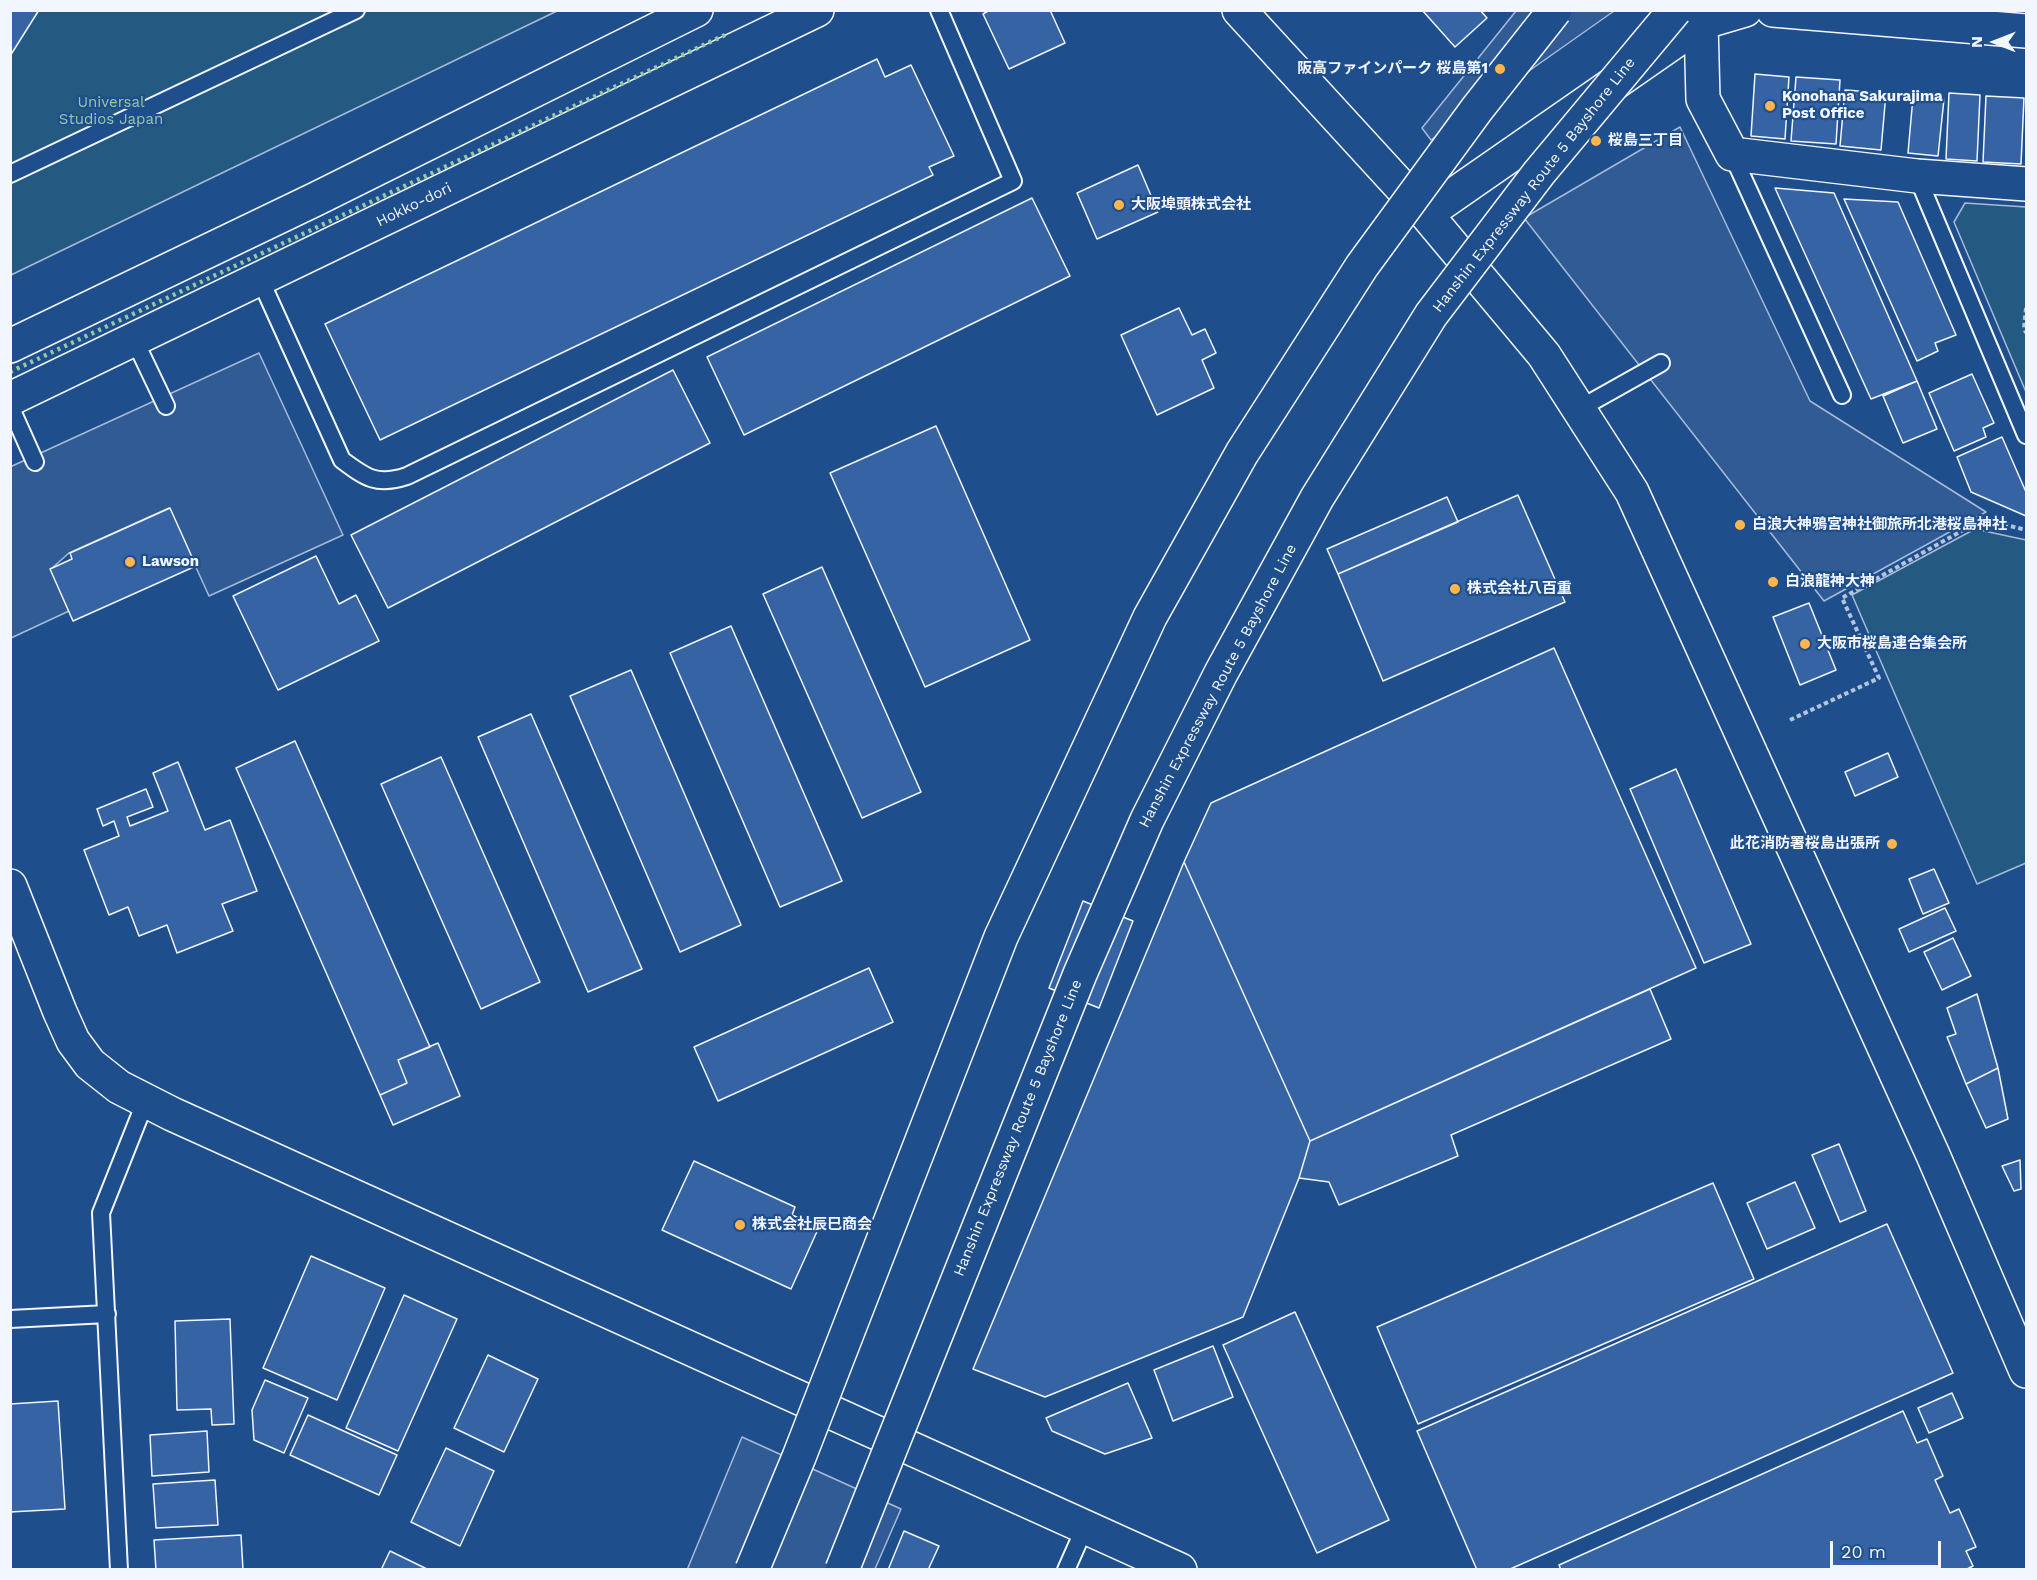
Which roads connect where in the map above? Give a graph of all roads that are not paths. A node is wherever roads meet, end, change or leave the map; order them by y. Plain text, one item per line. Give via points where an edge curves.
1 (356, 10) edge
2 (696, 10) edge
3 (817, 10) edge
4 (939, 10) edge
5 (1239, 10) edge
6 (1555, 10) edge
7 (1744, 10) edge
8 (1773, 10) edge
9 (1691, 15) edge
10 (1963, 19) edge
11 (2026, 31) edge
12 (1732, 154) junction
13 (10, 174) edge
14 (1917, 176) junction
15 (2026, 184) edge
16 (1426, 214) junction
17 (260, 279) junction
18 (134, 339) junction
19 (10, 346) edge
20 (1661, 363) dead end
21 (1842, 395) dead end
22 (10, 399) edge
23 (10, 406) edge
24 (166, 406) dead end
25 (1579, 410) junction
26 (2026, 435) edge
27 (35, 462) dead end
28 (10, 886) edge
29 (146, 1100) junction
30 (107, 1314) junction
31 (10, 1319) edge
32 (2026, 1371) edge
33 (1085, 1527) junction
34 (119, 1569) edge
35 (752, 1569) edge
36 (842, 1569) edge
37 (1066, 1569) edge
38 (1180, 1569) edge

1 - 13 lane
2 - 19 main road
3 - 17 main road, Hokko-dori
4 - 17 lane via 1012,181 407,476 391,481 366,478 342,460
5 - 16 main road
6 - 35 main road, bridge via 1362,266 1242,453 1150,618 1001,937
7 - 9 main road
8 - 10 main road
9 - 12 main road via 1703,99
9 - 16 main road
9 - 36 main road, Hanshin Expressway Route 5 Bayshore Line, bridge via 1539,173 1431,315 1317,498 1147,820 1080,974
10 - 11 main road
12 - 14 main road
12 - 21 lane
14 - 15 main road
14 - 26 lane
16 - 25 main road via 1544,355
17 - 18 main road, Hokko-dori
18 - 22 main road, Hokko-dori
18 - 24 lane
20 - 25 lane
23 - 27 lane
25 - 32 main road via 1632,492 1933,1155
28 - 29 main road via 73,1041 90,1064 119,1087
29 - 30 lane via 101,1213
29 - 33 main road
30 - 31 lane
30 - 34 lane
33 - 37 lane
33 - 38 main road

